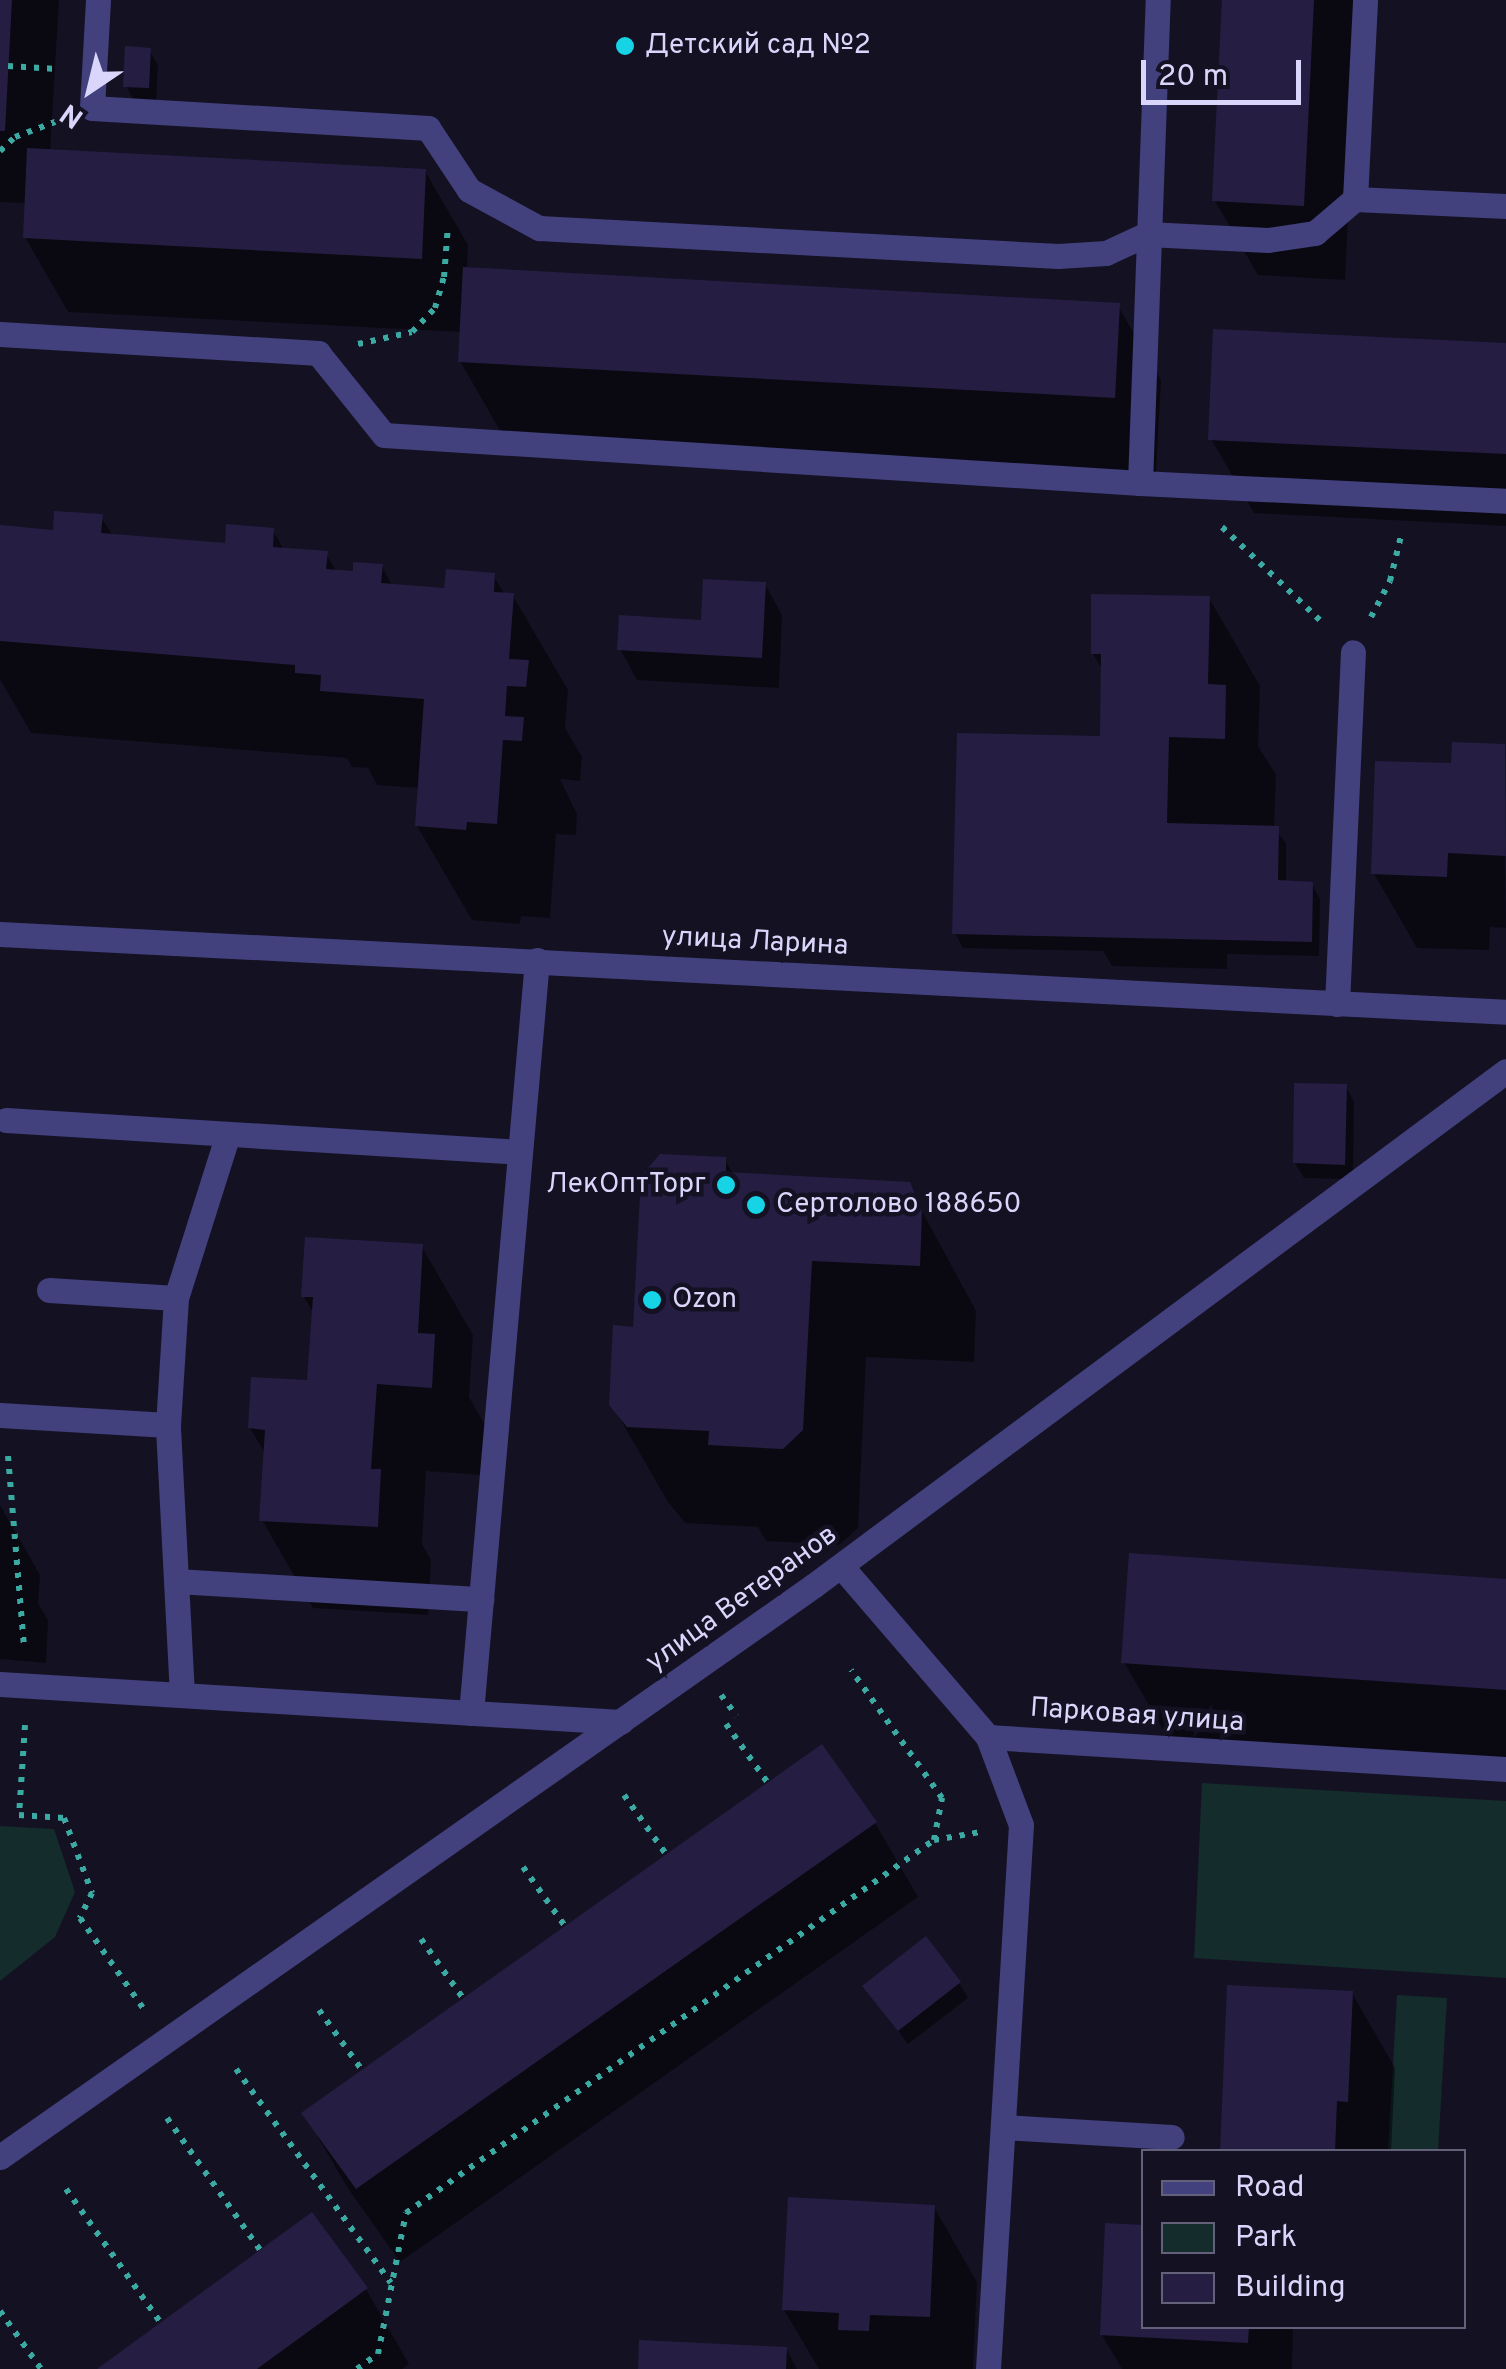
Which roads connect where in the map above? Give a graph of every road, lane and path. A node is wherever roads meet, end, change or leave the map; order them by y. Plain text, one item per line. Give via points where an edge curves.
1 (98, 0) edge
2 (1158, 0) edge
3 (1365, 0) edge
4 (92, 108) junction
5 (0, 151) edge
6 (469, 190) junction
7 (1355, 199) junction
8 (1506, 206) edge
9 (1147, 234) junction
10 (0, 334) edge
11 (318, 353) junction
12 (1140, 483) junction
13 (1177, 485) junction
14 (1411, 496) junction
15 (1506, 501) edge
16 (1353, 652) junction
17 (0, 934) edge
18 (537, 960) junction
19 (1338, 1004) junction
20 (1506, 1012) edge
21 (1506, 1072) edge
22 (6, 1120) dead end
23 (228, 1134) junction
24 (520, 1152) junction
25 (49, 1290) dead end
26 (176, 1298) junction
27 (0, 1415) edge
28 (168, 1425) junction
29 (9, 1471) dead end
30 (841, 1566) junction
31 (176, 1581) junction
32 (481, 1599) junction
33 (23, 1630) dead end
34 (851, 1670) dead end
35 (0, 1684) edge
36 (27, 1686) junction
37 (720, 1694) dead end
38 (182, 1695) junction
39 (471, 1713) junction
40 (736, 1716) dead end
41 (622, 1722) junction
42 (726, 1724) dead end
43 (988, 1736) junction
44 (1506, 1770) edge
45 (768, 1783) dead end
46 (624, 1795) dead end
47 (666, 1854) dead end
48 (523, 1867) dead end
49 (565, 1926) dead end
50 (421, 1939) dead end
51 (463, 1998) dead end
52 (319, 2010) dead end
53 (166, 2041) junction
54 (236, 2069) dead end
55 (362, 2070) dead end
56 (167, 2118) dead end
57 (1003, 2127) junction
58 (1172, 2137) dead end
59 (0, 2158) edge
60 (66, 2189) dead end
61 (260, 2250) dead end
62 (392, 2284) junction
63 (0, 2311) edge
64 (160, 2322) dead end
65 (41, 2369) edge
66 (357, 2369) edge
67 (988, 2369) edge

1 - 4 street
2 - 9 street
3 - 7 street
4 - 5 path via 15,137
4 - 6 street via 428,128
6 - 9 street via 539,228 1058,256 1106,253
6 - 11 path via 448,218 435,308 412,332
7 - 8 street
7 - 9 street via 1315,232 1268,240
9 - 12 street
10 - 11 street
11 - 12 street via 384,435
12 - 13 street
13 - 14 street
13 - 16 path
14 - 15 street
14 - 16 path via 1390,581
16 - 19 street
17 - 18 street, улица Ларина
18 - 19 street, улица Ларина
18 - 24 street
19 - 20 street, улица Ларина
21 - 30 street, улица Ветеранов
22 - 23 street
23 - 24 street
23 - 26 street
24 - 32 street
25 - 26 street
26 - 28 street
27 - 28 street
28 - 31 street
29 - 33 path
30 - 41 street, улица Ветеранов
30 - 43 street
31 - 32 street
31 - 38 street
32 - 39 street
34 - 62 path via 942,1798 934,1840 406,2213
35 - 36 street
36 - 38 street
36 - 53 path via 20,1815 64,1818 92,1893 80,1918
37 - 40 path
38 - 39 street
39 - 41 street
41 - 53 street, улица Ветеранов
42 - 45 path
43 - 44 street, Парковая улица
43 - 57 street via 1021,1826
46 - 47 path
48 - 49 path
50 - 51 path
52 - 55 path
53 - 59 street, улица Ветеранов
54 - 62 path
56 - 61 path
57 - 58 street
57 - 67 street
60 - 64 path
62 - 66 path via 378,2354
63 - 65 path

